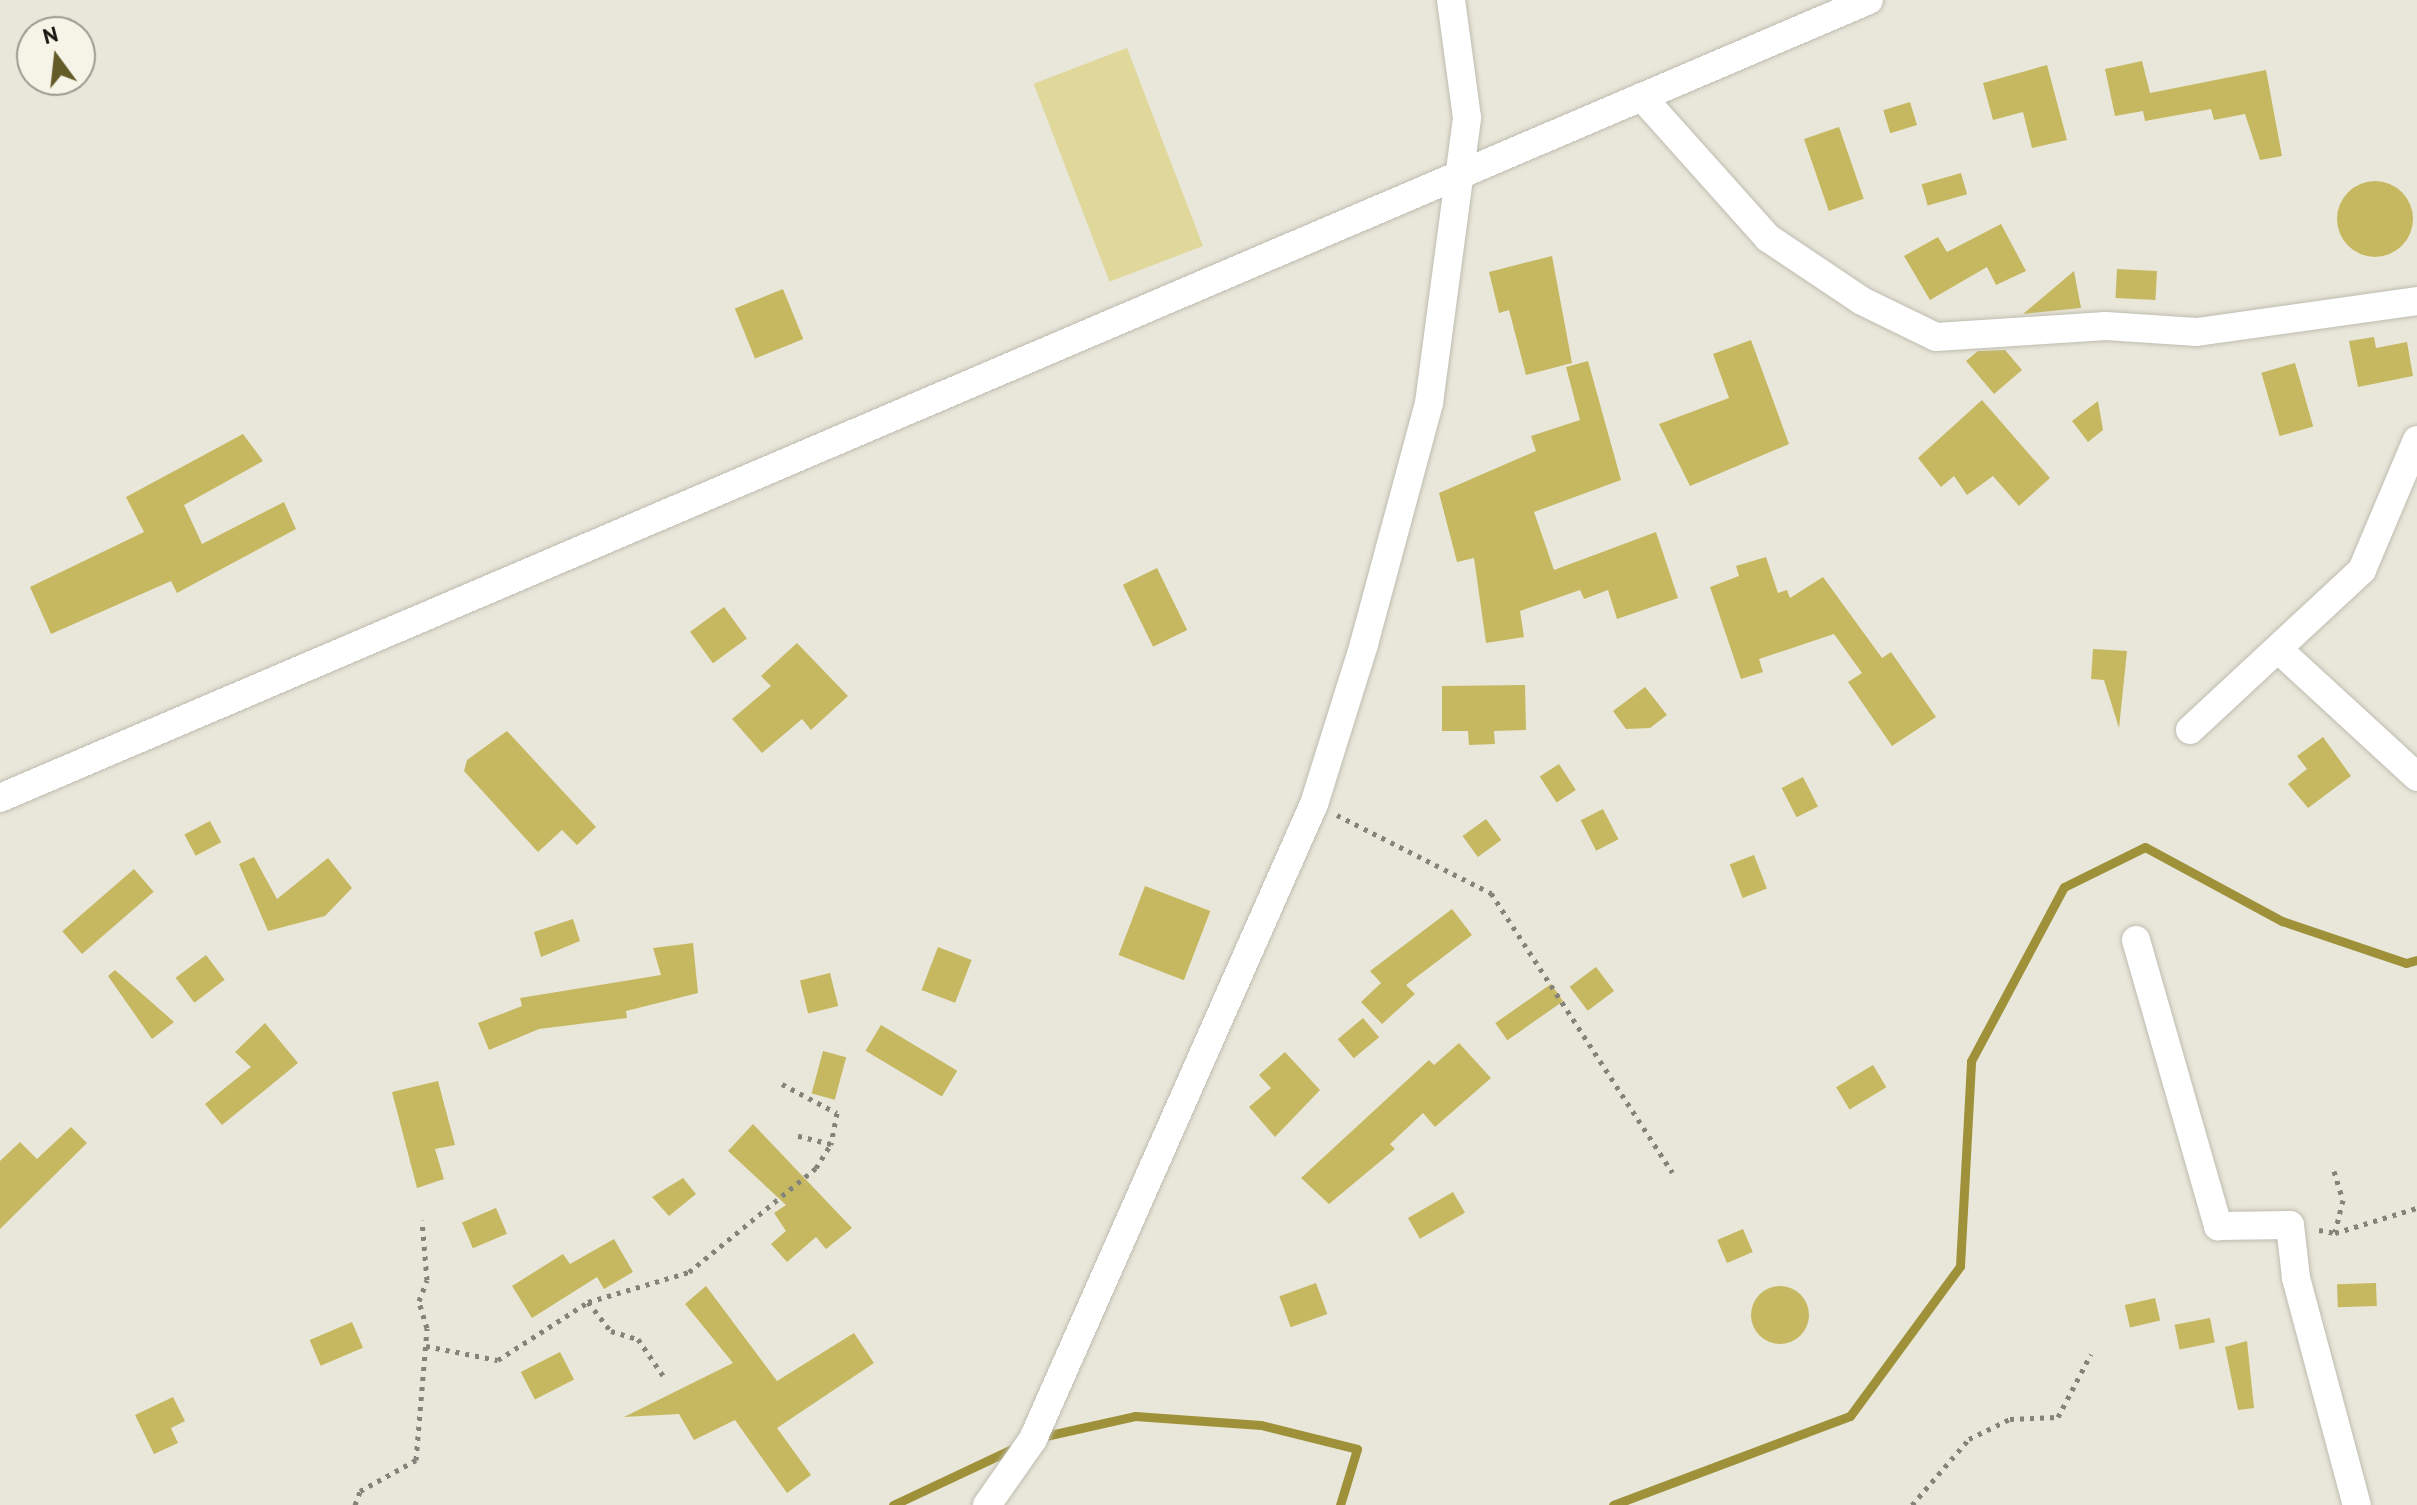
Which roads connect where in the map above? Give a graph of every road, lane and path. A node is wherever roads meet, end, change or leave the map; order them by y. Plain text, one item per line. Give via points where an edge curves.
1 (1451, 0) edge
2 (1869, 0) edge
3 (1642, 97) junction
4 (1457, 170) junction
5 (2417, 301) edge
6 (2417, 440) edge
7 (2278, 649) junction
8 (2190, 730) dead end
9 (2417, 777) edge
10 (0, 798) edge
11 (1314, 804) junction
12 (2136, 940) dead end
13 (782, 1084) dead end
14 (798, 1136) dead end
15 (831, 1144) junction
16 (2334, 1171) dead end
17 (1672, 1172) dead end
18 (2417, 1208) edge
19 (422, 1220) dead end
20 (2290, 1225) junction
21 (2335, 1233) junction
22 (588, 1302) junction
23 (426, 1346) junction
24 (2091, 1354) dead end
25 (664, 1377) dead end
26 (355, 1505) edge
27 (987, 1505) edge
28 (1912, 1505) edge
29 (2357, 1505) edge

1 - 4 street via 1467,118
2 - 3 street
3 - 4 street
3 - 5 street via 1768,238 1862,301 1936,337 2106,326 2197,332
4 - 10 street
4 - 11 street via 1429,403
6 - 7 street via 2362,570
7 - 8 street
7 - 9 street
11 - 17 path via 1491,893
11 - 27 street via 1033,1439
12 - 20 street via 2218,1226
13 - 15 path via 837,1113
14 - 15 path
15 - 22 path via 816,1168 689,1272
16 - 21 path via 2343,1200
18 - 21 path
19 - 23 path via 427,1280 419,1301
20 - 21 path
20 - 29 street via 2296,1278
22 - 23 path via 498,1360
22 - 25 path via 611,1331 638,1339
23 - 26 path via 416,1460 360,1491
24 - 28 path via 2058,1417 2010,1419 1969,1439

